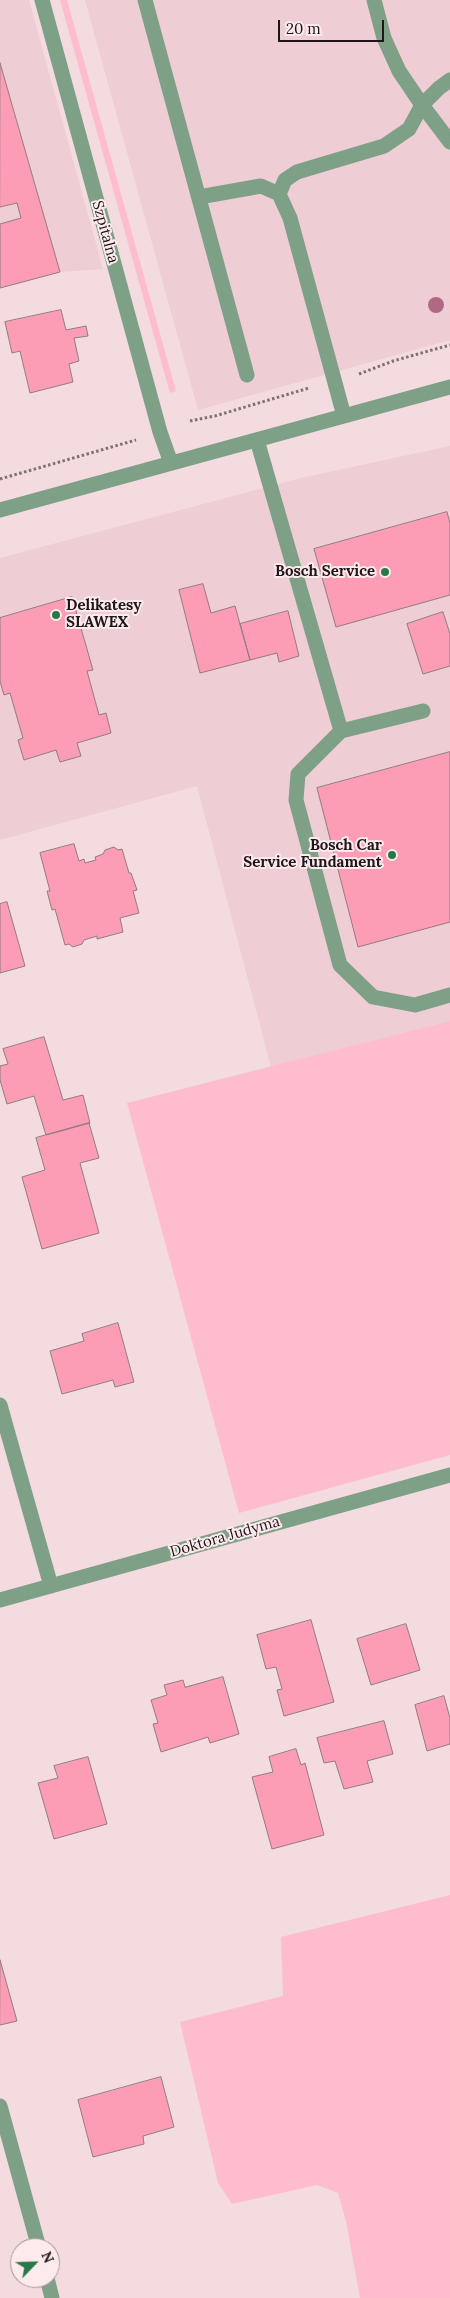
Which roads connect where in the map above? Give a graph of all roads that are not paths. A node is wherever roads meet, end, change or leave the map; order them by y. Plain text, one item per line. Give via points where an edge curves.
1 (42, 0) edge
2 (145, 0) edge
3 (374, 0) edge
4 (450, 80) edge
5 (422, 105) junction
6 (450, 142) edge
7 (279, 194) junction
8 (199, 197) junction
9 (247, 375) dead end
10 (450, 388) edge
11 (344, 416) junction
12 (257, 440) junction
13 (171, 463) junction
14 (0, 510) edge
15 (423, 711) dead end
16 (341, 731) junction
17 (450, 995) edge
18 (0, 1405) edge
19 (450, 1475) edge
20 (51, 1586) junction
21 (0, 1600) edge
22 (0, 2106) edge
23 (36, 2238) edge

1 - 13 street, Szpitalna
2 - 8 street
3 - 5 street via 384,38 399,72
4 - 5 street
5 - 6 street
5 - 7 street via 409,129 384,146 296,172 285,180
7 - 8 street via 261,186
7 - 11 street via 290,218
8 - 9 street
10 - 11 street
11 - 12 street
12 - 13 street
12 - 16 street
13 - 14 street
15 - 16 street
16 - 17 street via 298,774 296,800 340,965 373,997 415,1004
18 - 20 street
19 - 20 street, Doktora Judyma
20 - 21 street, Doktora Judyma
22 - 23 street

